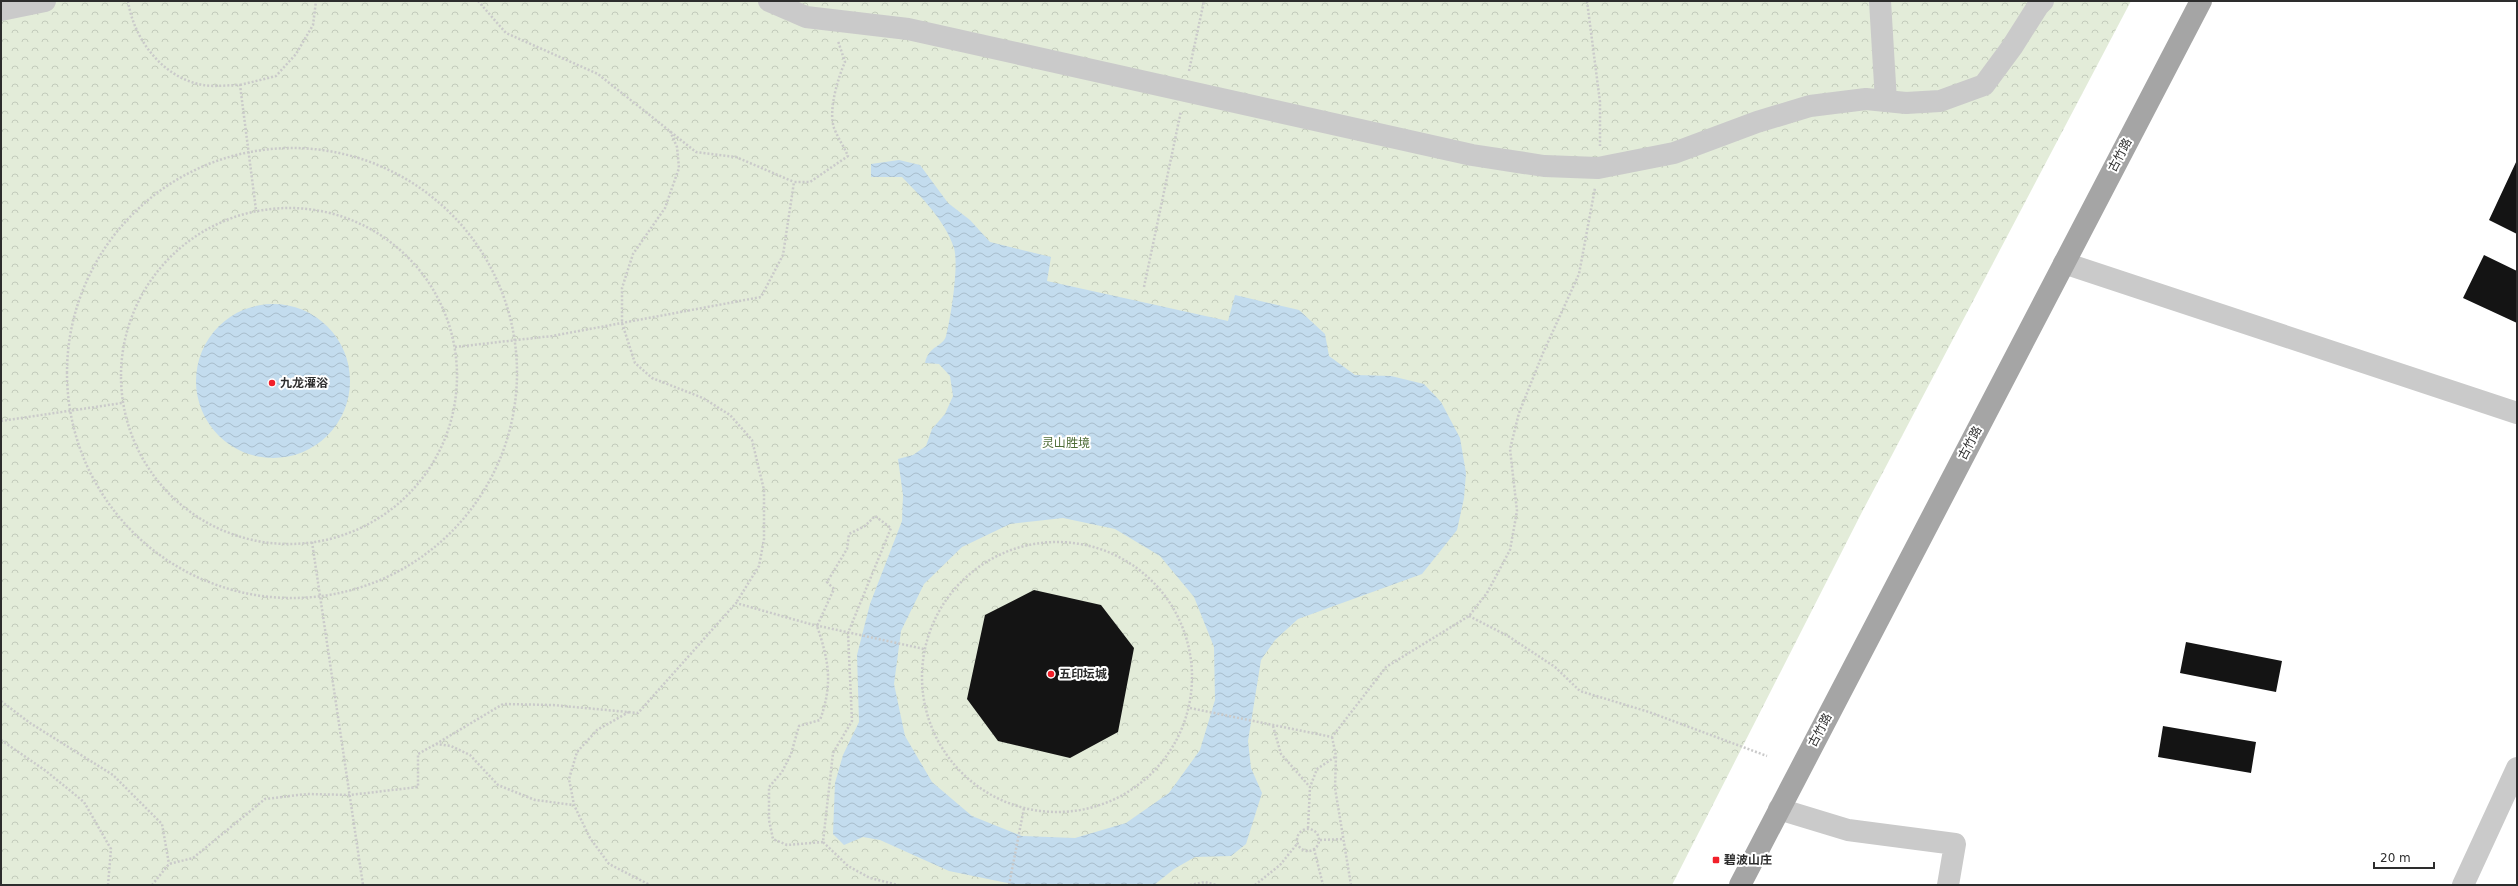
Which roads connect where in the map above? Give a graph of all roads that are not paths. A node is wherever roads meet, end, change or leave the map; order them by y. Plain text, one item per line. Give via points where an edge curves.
1 (45, 1) edge
2 (769, 1) edge
3 (1880, 1) edge
4 (2044, 1) edge
5 (2201, 1) edge
6 (1, 10) edge
7 (1886, 101) junction
8 (2064, 263) junction
9 (2517, 413) edge
10 (2517, 768) edge
11 (1779, 809) junction
12 (1740, 885) edge
13 (1948, 885) edge
14 (2463, 885) edge

1 - 6 street
2 - 7 street via 806,17 908,29 1472,155 1544,166 1598,168 1674,153 1757,122 1810,106 1866,99
3 - 7 street
4 - 7 street via 1984,85 1940,101
5 - 8 main road, 古竹路
8 - 9 street
8 - 11 main road, 古竹路
10 - 14 street
11 - 12 main road, 古竹路
11 - 13 street via 1848,830 1955,844

